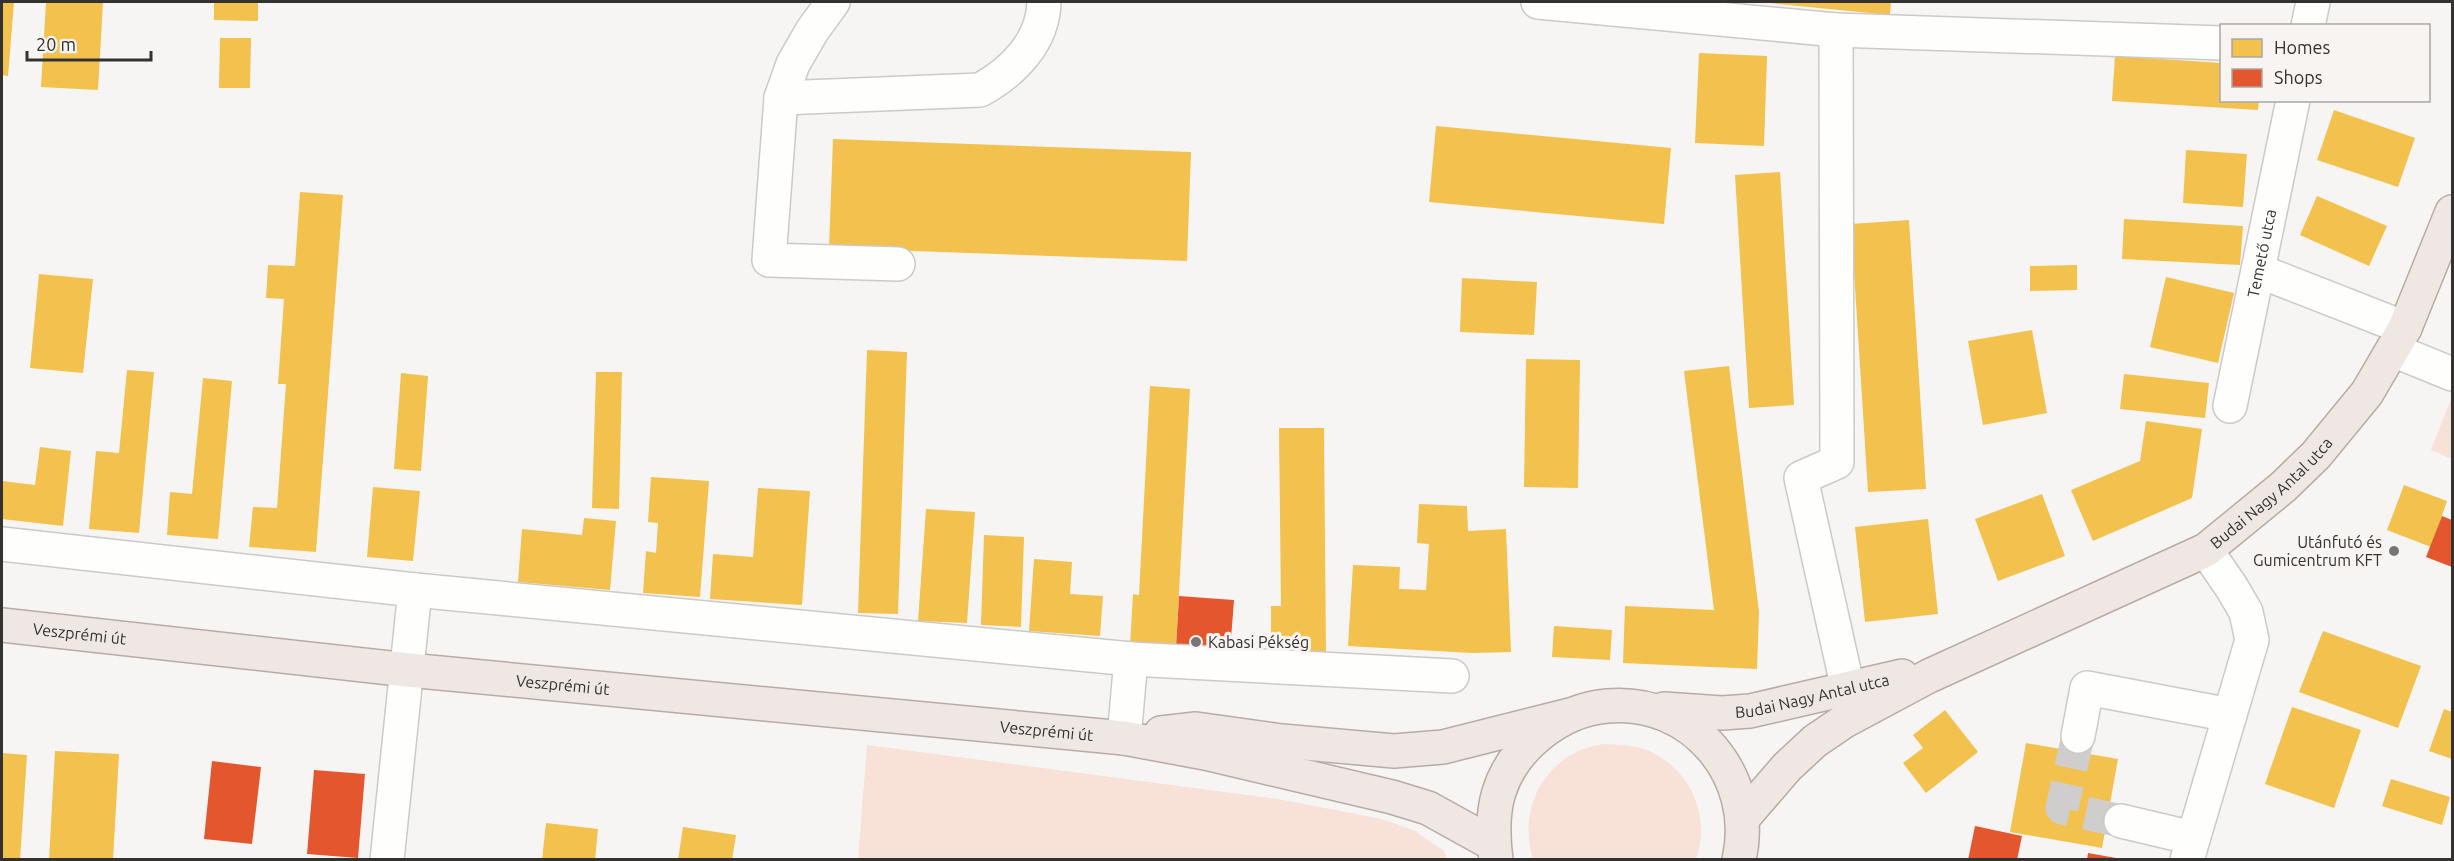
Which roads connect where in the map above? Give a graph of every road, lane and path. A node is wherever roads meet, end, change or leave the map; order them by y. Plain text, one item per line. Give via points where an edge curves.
1 (833, 2) edge
2 (1044, 2) edge
3 (1538, 2) edge
4 (2313, 2) edge
5 (2308, 24) edge
6 (1836, 30) junction
7 (2220, 43) edge
8 (781, 98) junction
9 (2293, 102) edge
10 (2452, 212) edge
11 (898, 264) dead end
12 (2259, 271) junction
13 (2399, 339) junction
14 (2452, 374) edge
15 (2230, 406) dead end
16 (2, 544) edge
17 (2205, 550) junction
18 (416, 590) junction
19 (2, 625) edge
20 (1976, 657) junction
21 (1131, 659) junction
22 (408, 670) junction
23 (1452, 676) dead end
24 (1848, 690) junction
25 (1644, 708) junction
26 (1570, 715) junction
27 (2230, 715) junction
28 (2078, 736) tunnel mouth
29 (1124, 738) junction
30 (2121, 821) tunnel mouth
31 (1744, 845) edge
32 (2190, 849) edge
33 (1495, 852) edge
34 (387, 860) edge

1 - 8 street via 793,64
2 - 8 street via 1031,46 1017,64 980,90
3 - 6 street
4 - 5 street
6 - 7 street
6 - 24 street via 1838,462 1801,478
8 - 11 street via 769,260
9 - 12 street, Temető utca
10 - 13 main road, Budai Nagy Antal utca
12 - 13 street
12 - 15 street, Temető utca
13 - 14 street
13 - 17 main road, Budai Nagy Antal utca via 2367,393 2316,455 2283,488
16 - 18 street
17 - 20 main road, Budai Nagy Antal utca
17 - 27 street via 2246,612 2252,640
18 - 21 street
18 - 22 street
19 - 22 main road, Veszprémi út
20 - 24 main road, Budai Nagy Antal utca
20 - 31 main road, Budai Nagy Antal utca via 1929,676 1815,741 1787,767
21 - 23 street
21 - 29 street
22 - 29 main road, Veszprémi út
22 - 34 street
24 - 25 main road, Budai Nagy Antal utca via 1750,711
25 - 26 main road, Veszprémi út via 1607,706
25 - 31 main road via 1674,718 1701,736 1721,759 1736,787
26 - 29 main road, Veszprémi út via 1443,747 1394,751 1196,729
26 - 33 main road via 1539,733 1515,759 1499,792 1492,826
27 - 28 street via 2087,688
27 - 32 street
29 - 33 main road, Veszprémi út via 1205,753 1428,807
30 - 32 street

